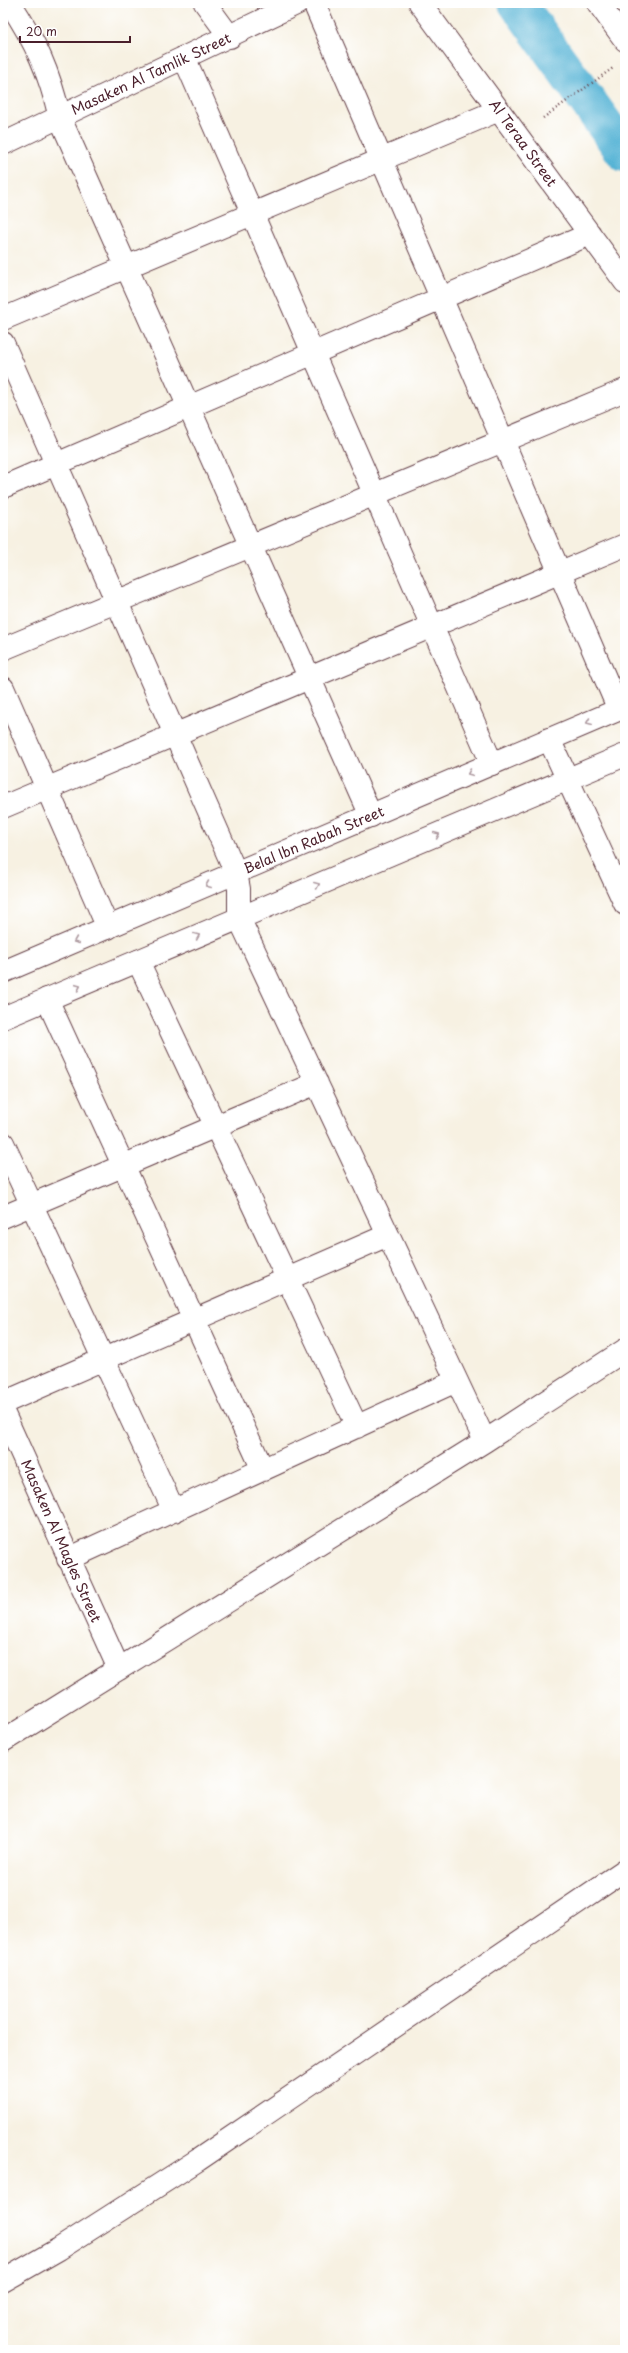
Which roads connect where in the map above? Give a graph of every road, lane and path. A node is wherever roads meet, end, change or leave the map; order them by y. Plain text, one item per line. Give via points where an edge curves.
1 (7, 3) edge
2 (10, 3) edge
3 (205, 3) edge
4 (298, 3) edge
5 (314, 3) edge
6 (420, 3) edge
7 (598, 3) edge
8 (3, 6) edge
9 (230, 37) junction
10 (625, 40) edge
11 (184, 57) junction
12 (619, 64) dead end
13 (499, 110) junction
14 (60, 118) junction
15 (518, 136) junction
16 (3, 144) edge
17 (381, 158) junction
18 (251, 213) junction
19 (590, 234) junction
20 (126, 267) junction
21 (625, 282) edge
22 (441, 298) junction
23 (3, 319) edge
24 (3, 343) edge
25 (312, 354) junction
26 (625, 390) edge
27 (188, 407) junction
28 (503, 441) junction
29 (56, 464) junction
30 (3, 487) edge
31 (374, 495) junction
32 (625, 545) edge
33 (251, 546) junction
34 (560, 573) junction
35 (117, 602) junction
36 (431, 627) junction
37 (3, 650) edge
38 (310, 678) junction
39 (3, 688) edge
40 (622, 708) edge
41 (175, 735) junction
42 (549, 740) junction
43 (625, 755) edge
44 (492, 764) junction
45 (567, 780) junction
46 (47, 789) junction
47 (3, 808) edge
48 (371, 816) junction
49 (236, 873) junction
50 (625, 904) edge
51 (239, 918) junction
52 (108, 928) junction
53 (138, 961) junction
54 (3, 972) edge
55 (47, 999) junction
56 (3, 1018) edge
57 (317, 1083) junction
58 (216, 1126) junction
59 (3, 1143) edge
60 (124, 1166) junction
61 (32, 1205) junction
62 (3, 1217) edge
63 (388, 1236) junction
64 (287, 1279) junction
65 (194, 1320) junction
66 (625, 1350) edge
67 (104, 1359) junction
68 (456, 1381) junction
69 (3, 1402) edge
70 (3, 1412) edge
71 (356, 1427) junction
72 (485, 1441) junction
73 (263, 1470) junction
74 (174, 1510) junction
75 (68, 1559) junction
76 (119, 1669) junction
77 (3, 1742) edge
78 (625, 1870) edge
79 (3, 2281) edge

1 - 8 street
2 - 14 street via 32,36 45,63
3 - 9 street
4 - 9 street, Masaken Al Tamlik Street
5 - 17 street
6 - 13 street, Al Teraa Street
7 - 10 street
9 - 11 street, Masaken Al Tamlik Street
11 - 14 street, Masaken Al Tamlik Street
11 - 18 street
12 - 15 path
13 - 15 street, Al Teraa Street
13 - 17 street
14 - 16 street, Masaken Al Tamlik Street
14 - 20 street
15 - 19 street, Al Teraa Street
17 - 18 street
17 - 22 street
18 - 20 street
18 - 25 street
19 - 21 street, Al Teraa Street
19 - 22 street
20 - 23 street
20 - 27 street
22 - 25 street
22 - 28 street
24 - 29 street
25 - 27 street
25 - 31 street
26 - 28 street
27 - 29 street
27 - 33 street
28 - 31 street
28 - 34 street
29 - 30 street
29 - 35 street
31 - 33 street
31 - 36 street
32 - 34 street
33 - 35 street
33 - 38 street
34 - 36 street
34 - 40 street
35 - 37 street
35 - 41 street
36 - 38 street
36 - 44 street
38 - 41 street
38 - 48 street
39 - 46 street
40 -> 42 street, Belal Ibn Rabah Street
41 - 46 street
41 - 49 street
42 - 44 street, Belal Ibn Rabah Street
42 - 45 street
43 - 45 street
44 -> 48 street, Belal Ibn Rabah Street
45 - 50 street
51 -> 45 street
46 - 47 street
46 - 52 street
48 - 49 street, Belal Ibn Rabah Street
49 - 51 street
49 -> 52 street, Belal Ibn Rabah Street
53 -> 51 street
51 - 57 street
52 -> 54 street, Belal Ibn Rabah Street
55 -> 53 street
53 - 58 street
55 - 56 street
55 - 60 street
57 - 58 street
57 - 63 street
58 - 60 street
58 - 64 street
59 - 61 street
60 - 61 street
60 - 65 street
61 - 62 street
61 - 67 street
63 - 64 street
63 - 68 street
64 - 65 street
64 - 71 street
65 - 67 street
65 - 73 street
66 - 72 street
67 - 69 street
67 - 74 street
68 - 71 street
68 - 72 street
70 - 75 street, Masaken Al Magles Street
71 - 73 street
72 - 76 street
73 - 74 street
74 - 75 street
75 - 76 street, Masaken Al Magles Street
76 - 77 street
78 - 79 street via 198,2160 59,2249

